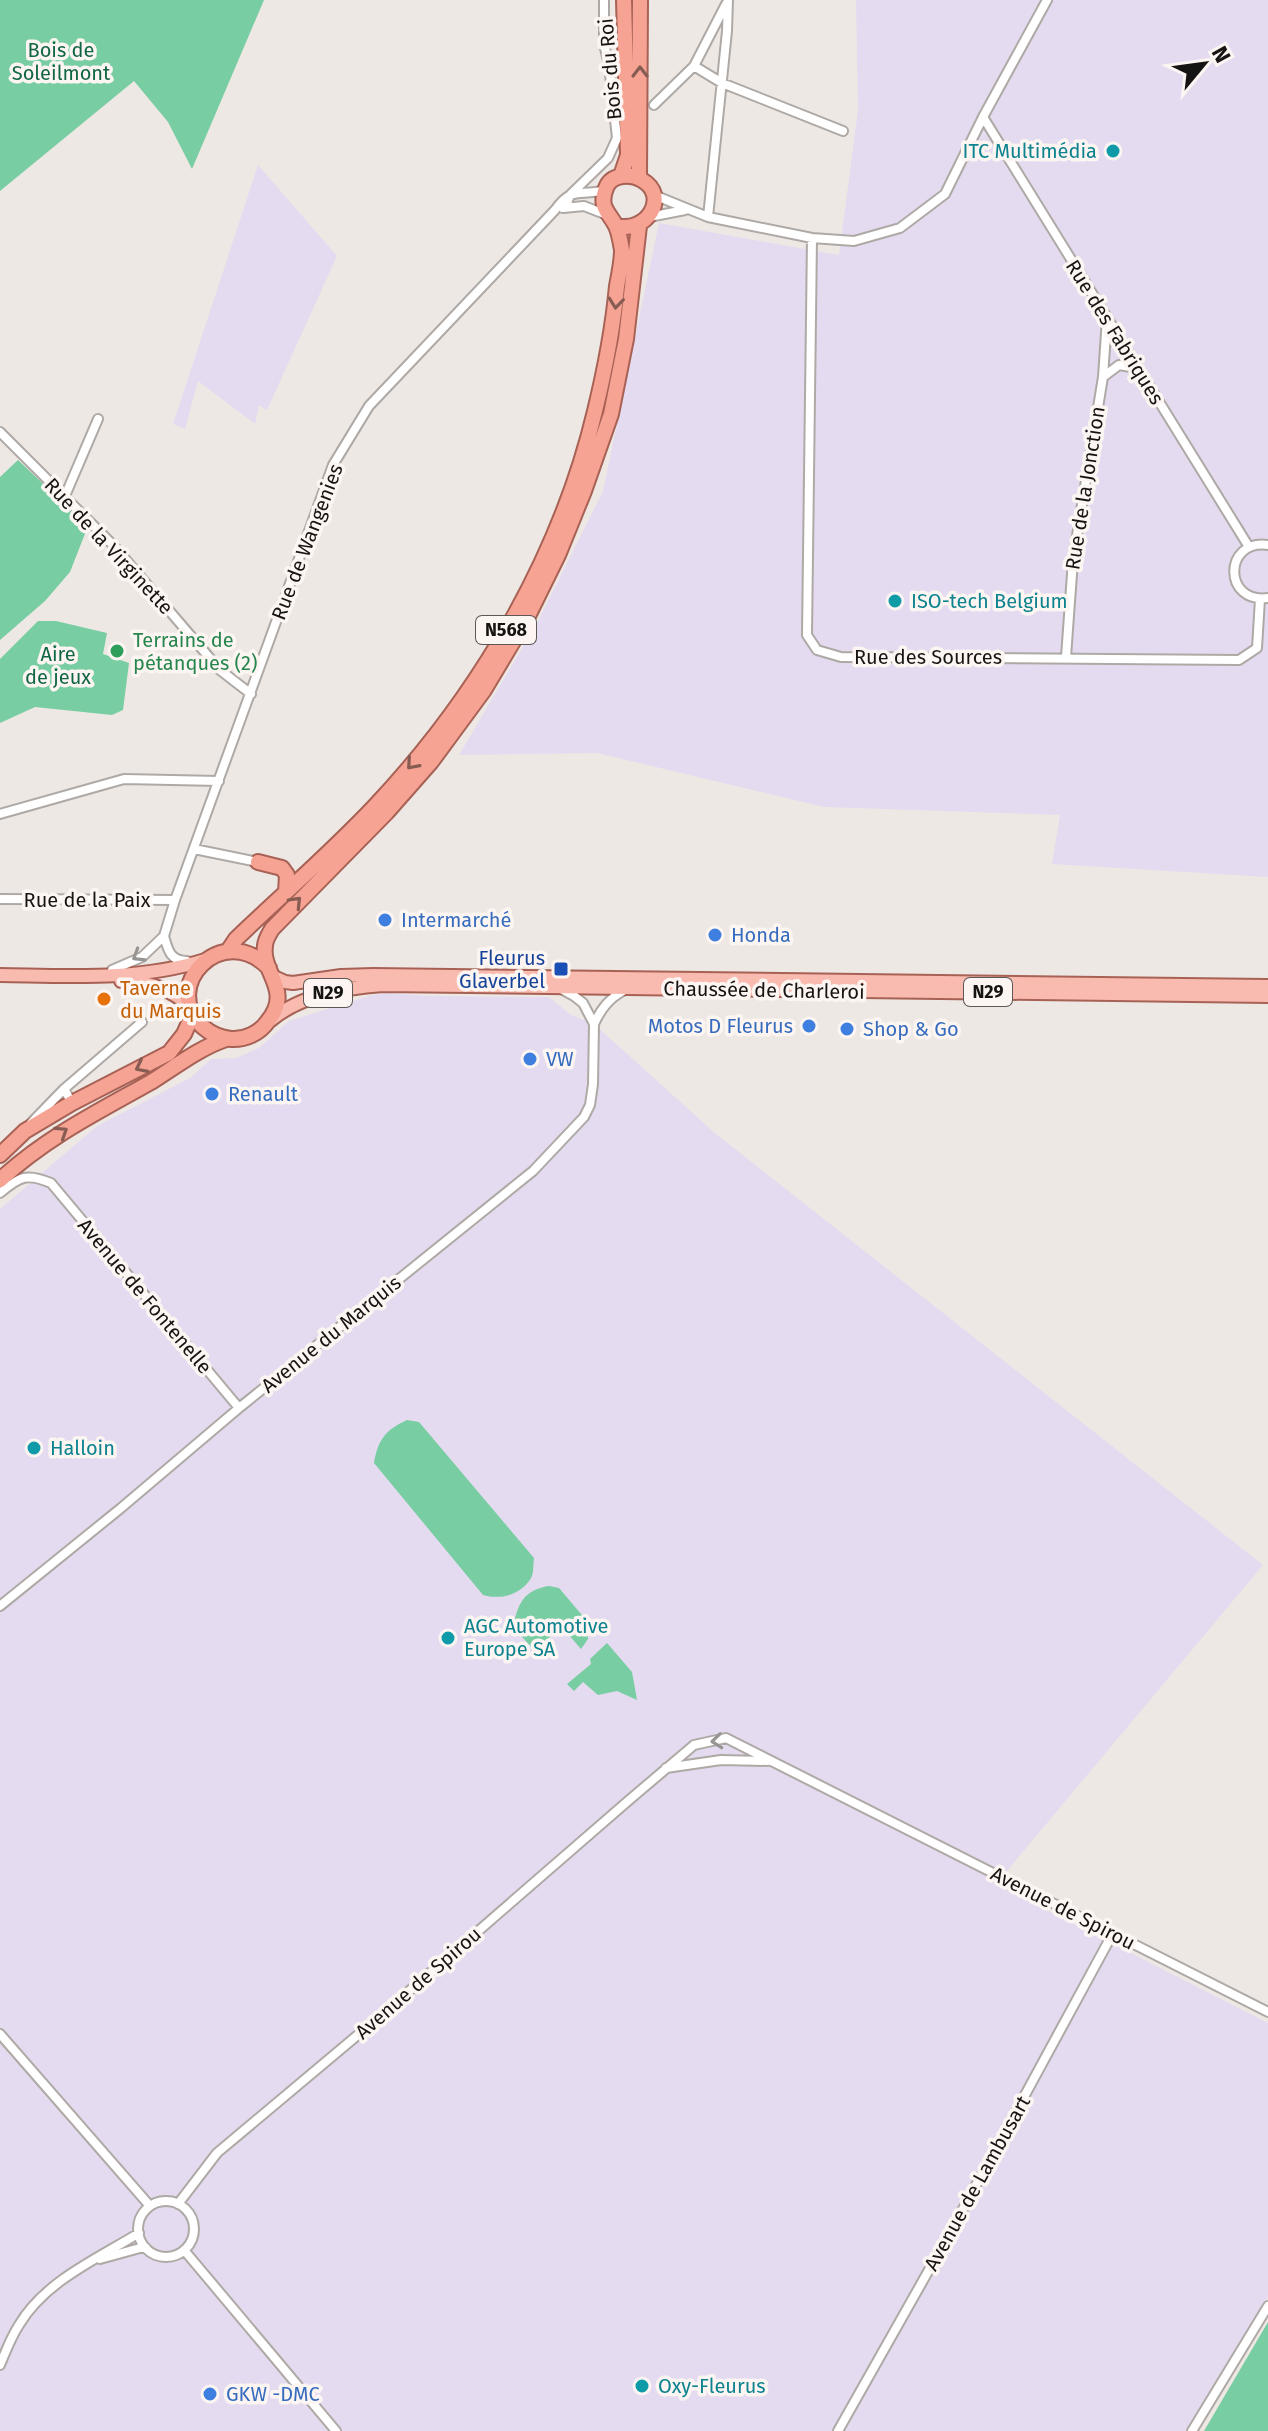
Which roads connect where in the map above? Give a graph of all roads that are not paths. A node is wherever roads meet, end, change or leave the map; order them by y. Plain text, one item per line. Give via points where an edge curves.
1 (604, 0) edge
2 (624, 0) edge
3 (640, 0) edge
4 (728, 0) edge
5 (1047, 0) edge
6 (694, 66) junction
7 (722, 83) junction
8 (654, 105) dead end
9 (983, 117) junction
10 (843, 131) dead end
11 (617, 138) joint
12 (621, 176) junction
13 (639, 178) junction
14 (605, 190) junction
15 (571, 194) junction
16 (653, 195) junction
17 (567, 207) junction
18 (555, 210) junction
19 (686, 210) junction
20 (708, 217) junction
21 (612, 220) junction
22 (644, 221) junction
23 (812, 238) junction
24 (1107, 318) junction
25 (1137, 368) junction
26 (1103, 377) junction
27 (98, 419) dead end
28 (0, 432) edge
29 (65, 496) junction
30 (1268, 545) edge
31 (1249, 547) junction
32 (1264, 598) edge
33 (1066, 657) junction
34 (251, 694) junction
35 (219, 781) junction
36 (0, 814) edge
37 (194, 849) junction
38 (258, 862) joint
39 (286, 892) junction
40 (0, 899) edge
41 (175, 900) junction
42 (164, 936) junction
43 (228, 951) junction
44 (205, 960) junction
45 (271, 972) junction
46 (111, 974) junction
47 (0, 975) edge
48 (94, 977) junction
49 (709, 984) junction
50 (800, 985) junction
51 (1268, 986) edge
52 (554, 988) junction
53 (630, 988) junction
54 (1268, 996) edge
55 (192, 1010) junction
56 (142, 1022) dead end
57 (268, 1022) junction
58 (594, 1024) junction
59 (228, 1039) junction
60 (64, 1089) junction
61 (72, 1103) junction
62 (25, 1131) junction
63 (0, 1155) edge
64 (0, 1180) edge
65 (0, 1193) edge
66 (239, 1408) junction
67 (0, 1606) edge
68 (772, 1761) junction
69 (666, 1768) junction
70 (1113, 1933) junction
71 (1268, 2012) edge
72 (0, 2034) edge
73 (178, 2204) junction
74 (150, 2206) junction
75 (139, 2233) junction
76 (146, 2248) junction
77 (184, 2250) junction
78 (94, 2260) junction
79 (1268, 2306) edge
80 (0, 2365) edge
81 (336, 2431) edge
82 (838, 2431) edge
83 (1192, 2431) edge

1 - 11 street, Bois du Roi via 604,44
2 - 12 highway via 628,155
13 -> 3 highway
4 - 6 street
4 - 7 street
5 - 9 street
6 - 7 street
6 - 8 street
7 - 10 street
7 - 20 street
9 - 23 street via 945,194 900,228 854,241
9 - 24 street, Rue des Fabriques
11 - 15 street, Rue de Wangenies via 608,158
12 - 13 highway
12 - 14 highway
13 - 16 highway
14 - 15 street
14 - 21 highway, N568
15 - 17 street, Rue de Wangenies
15 - 18 street, Rue de Wangenies
16 - 19 street
16 - 22 highway, N568 via 654,205
17 - 18 street
17 - 21 street via 584,206
18 - 34 street, Rue de Wangenies via 369,406 333,465
19 - 20 street
19 - 22 street
20 - 23 street
21 - 22 highway via 625,228
21 -> 39 highway, N568 via 622,249 611,344 594,416 572,487 516,613 421,753
45 -> 22 highway, N568 via 264,944 272,929 431,762 484,690 527,618 558,555 611,414
23 - 33 street, Rue des Sources via 807,635 817,650 841,657
24 - 25 street, Rue des Fabriques
24 - 26 street, Rue de la Jonction
25 - 26 street via 1119,365
25 - 31 street, Rue des Fabriques
26 - 33 street, Rue de la Jonction via 1073,560
27 - 29 street
28 - 29 street, Rue de la Virginette
29 - 34 street, Rue de la Virginette via 220,670
30 - 31 street
31 - 32 street via 1236,560 1234,577 1244,593
32 - 33 street, Rue des Sources via 1257,648 1239,660
34 - 35 street, Rue de Wangenies
35 - 36 street via 124,779
35 - 37 street, Rue de Wangenies
37 - 38 street
37 - 41 street, Rue de Wangenies
38 - 39 highway via 282,868
39 - 43 highway, N568
40 - 41 street, Rue de la Paix
41 - 42 street, Rue de Wangenies
42 - 44 street via 169,955 178,961
42 -> 46 street via 142,957
43 - 44 highway
43 - 45 highway via 251,954
44 - 46 main road via 155,973
44 - 55 highway via 190,986
45 - 49 main road, Chaussée de Charleroi / N29 via 293,983 373,975
45 - 57 highway via 278,995
46 - 48 main road
47 - 48 main road
48 - 55 main road via 164,988
49 - 50 main road, Chaussée de Charleroi / N29
49 - 53 main road, Chaussée de Charleroi / N29
50 - 51 main road, Chaussée de Charleroi / N29
50 - 54 main road, Chaussée de Charleroi / N29
52 - 53 main road, Chaussée de Charleroi / N29
52 - 57 main road, Chaussée de Charleroi / N29 via 354,988 300,1003
52 - 58 street via 583,1003
53 - 58 street via 604,1005
55 - 59 highway via 207,1031
55 -> 61 highway via 184,1034 169,1053
56 - 60 street
57 - 59 highway via 250,1036
58 - 66 street, Avenue du Marquis via 593,1084 584,1117 533,1171
64 -> 59 highway via 26,1155 82,1119
60 - 61 street
60 - 62 street
61 - 62 highway
62 - 63 highway
65 - 66 street, Avenue de Fontenelle via 20,1178 34,1176 51,1183
66 - 67 street, Avenue du Marquis
68 - 69 street, Avenue de Spirou via 721,1760
68 -> 69 street, Avenue de Spirou via 726,1738 694,1745
68 - 70 street, Avenue de Spirou
69 - 73 street, Avenue de Spirou via 217,2153
70 - 71 street, Avenue de Spirou
70 - 82 street, Avenue de Lambusart
72 - 74 street
73 - 74 street
73 - 77 street via 194,2226
74 - 75 street via 140,2218
75 - 76 street
75 - 78 street
76 - 77 street via 160,2256
76 - 78 street
77 - 81 street
78 - 80 street via 69,2275 20,2323
79 - 83 street

